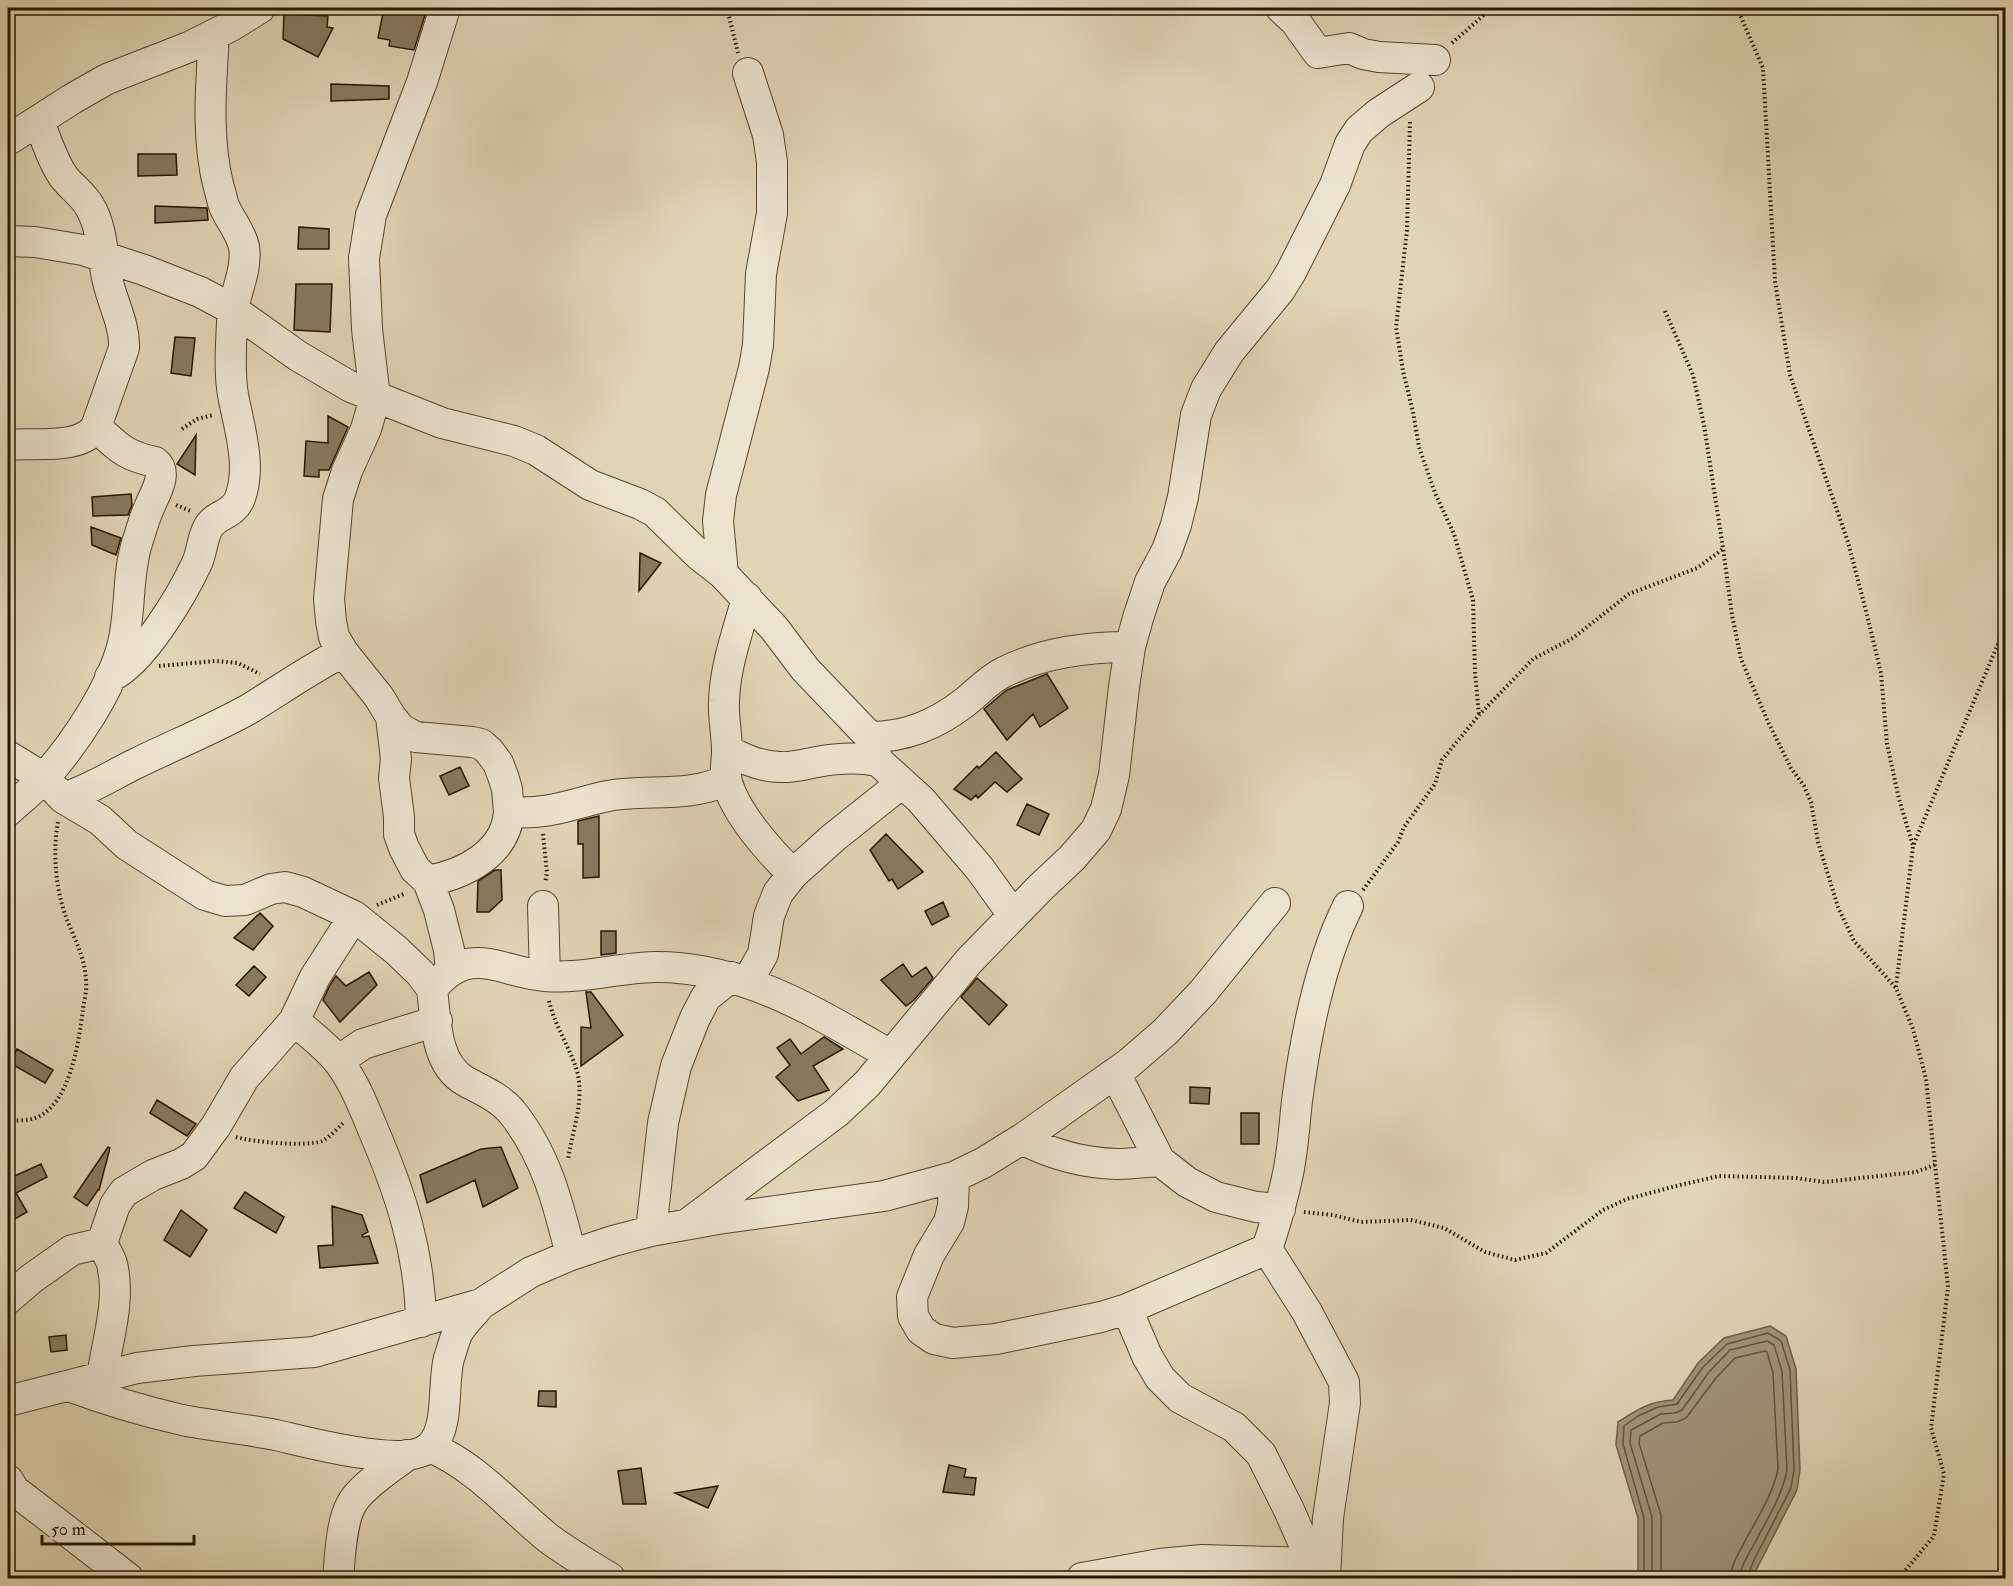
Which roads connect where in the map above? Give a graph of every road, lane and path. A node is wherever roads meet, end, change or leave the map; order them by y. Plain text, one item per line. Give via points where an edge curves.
1 (260, 8) edge
2 (445, 8) edge
3 (727, 8) edge
4 (1281, 8) edge
5 (1737, 8) edge
6 (214, 35) junction
7 (1435, 60) dead end
8 (748, 73) joint
9 (1419, 87) dead end
10 (39, 121) junction
11 (8, 140) edge
12 (1407, 230) dead end
13 (8, 241) edge
14 (103, 256) junction
15 (232, 309) junction
16 (1665, 311) dead end
17 (375, 398) junction
18 (96, 427) junction
19 (8, 445) edge
20 (155, 496) junction
21 (213, 521) junction
22 (1723, 548) junction
23 (723, 574) junction
24 (747, 598) junction
25 (2006, 617) edge
26 (1998, 644) junction
27 (1130, 647) junction
28 (343, 652) junction
29 (135, 659) junction
30 (2006, 662) edge
31 (110, 677) junction
32 (285, 687) junction
33 (1479, 715) junction
34 (391, 717) junction
35 (874, 749) junction
36 (727, 750) junction
37 (8, 756) edge
38 (726, 780) junction
39 (902, 783) junction
40 (53, 788) junction
41 (8, 811) edge
42 (509, 812) junction
43 (543, 813) junction
44 (1913, 846) junction
45 (793, 874) junction
46 (428, 881) junction
47 (1275, 903) dead end
48 (543, 906) joint
49 (1348, 906) joint
50 (1012, 915) junction
51 (354, 916) junction
52 (545, 976) junction
53 (441, 980) junction
54 (739, 980) junction
55 (1896, 988) junction
56 (294, 1020) junction
57 (436, 1021) junction
58 (890, 1055) junction
59 (338, 1061) junction
60 (1115, 1073) junction
61 (364, 1107) junction
62 (8, 1121) edge
63 (216, 1126) junction
64 (1022, 1139) junction
65 (1160, 1161) junction
66 (1937, 1164) junction
67 (568, 1165) dead end
68 (954, 1177) junction
69 (1280, 1209) junction
70 (686, 1225) junction
71 (651, 1232) junction
72 (102, 1243) junction
73 (1267, 1249) junction
74 (571, 1255) junction
75 (8, 1299) edge
76 (481, 1304) junction
77 (1127, 1309) junction
78 (421, 1322) junction
79 (102, 1377) junction
80 (69, 1386) junction
81 (8, 1401) edge
82 (418, 1451) junction
83 (8, 1480) edge
84 (1318, 1573) edge
85 (128, 1578) edge
86 (338, 1578) edge
87 (610, 1578) edge
88 (1082, 1578) edge
89 (1899, 1578) edge

1 - 6 street
2 - 17 street via 422,82 371,215 367,236 366,310
3 - 8 path via 738,53
4 - 7 street via 1318,53 1349,48 1379,57
5 - 44 path via 1763,68 1774,281 1790,375 1848,542 1881,673 1887,744
6 - 10 street via 108,79
6 - 15 street via 213,162 224,206 244,248
8 - 23 street via 768,135 772,213 761,274 754,368 721,495 718,521
9 - 27 street via 1359,130 1291,272 1229,352 1206,389 1196,416 1176,525 1150,582
10 - 11 street
10 - 14 street via 53,160 90,205
12 - 33 path via 1396,327 1402,371 1419,447 1454,534 1473,600
13 - 14 street via 60,245
14 - 15 street via 200,292
14 - 18 street via 124,338 122,356
15 - 17 street via 306,361
15 - 21 street via 231,375 242,435 244,480 236,505
16 - 22 path via 1693,375
17 - 23 street via 442,423 536,450 590,485 655,512
17 - 28 street via 338,499 329,599 334,637
18 - 19 street via 91,434 70,442
18 - 20 street via 126,454 159,465
20 - 21 path via 158,501 206,514
20 - 31 street via 135,550 123,643
21 - 29 street via 198,562 180,594
22 - 33 path via 1697,568 1629,594 1573,638 1533,659
22 - 55 path via 1742,659 1769,724 1811,802 1818,842 1838,907 1854,941
23 - 24 street
24 - 35 street
24 - 36 street via 726,678
25 - 26 path
26 - 30 path
26 - 44 path
27 - 35 street via 1087,648 1029,661 1002,673 924,728
27 - 50 street via 1106,809 1086,843
28 - 32 street
28 - 34 street via 380,697
29 - 31 street
29 - 32 path via 154,667 215,661 238,663
31 - 40 street
32 - 40 street via 229,720 82,792
33 - 49 path via 1442,759 1435,784 1404,827 1398,842
34 - 42 street via 416,738 482,744 498,763 507,789
34 - 46 street via 399,834 415,869
35 - 36 street via 854,758 779,768
35 - 39 street
36 - 38 street
37 - 40 street
38 - 43 street via 703,788 607,796
38 - 45 street via 742,813 772,854
39 - 45 street
39 - 50 street via 928,807 980,869
40 - 41 street
40 - 51 street via 100,820 127,845 205,895 225,901 245,900 285,887
40 - 62 path via 54,844 63,908 78,941 87,983 74,1064 66,1084 51,1107 35,1118
42 - 43 street
42 - 46 street via 503,837 487,854 459,872
43 - 48 path via 547,873
44 - 55 path
45 - 54 street via 772,906 763,954
46 - 51 path
46 - 53 street via 449,950
47 - 60 street via 1203,992 1165,1032
48 - 52 street
49 - 69 street via 1317,992
50 - 58 street
51 - 53 street via 420,974
51 - 56 street via 315,977
52 - 53 street via 488,963 463,965
52 - 54 street via 654,968 689,969
52 - 67 path via 549,1003 578,1079 579,1112
53 - 57 street
54 - 58 street via 825,1018
54 - 71 street via 706,997 676,1066 662,1132
55 - 66 path via 1913,1029 1926,1079
56 - 59 street
56 - 63 street via 244,1078
57 - 59 street via 363,1044
57 - 74 street via 448,1066 510,1110 536,1150 557,1200
58 - 70 street via 836,1113
59 - 61 street
60 - 64 street
60 - 65 street
61 - 63 path via 322,1141 244,1139 221,1132
61 - 78 street via 408,1223 416,1255
63 - 72 street via 194,1156 124,1192 115,1205
64 - 65 street via 1043,1150 1082,1160 1119,1164
64 - 68 street
65 - 69 street via 1187,1182 1216,1197
66 - 69 path via 1916,1172 1824,1182 1719,1176 1627,1199 1603,1210 1546,1253 1515,1260 1485,1252 1444,1228 1411,1220 1361,1222
66 - 89 path via 1948,1287 1931,1428 1944,1474 1934,1536
68 - 70 street via 884,1196
68 - 77 street via 949,1222 929,1255 912,1297 913,1316 921,1330 934,1339 976,1342
69 - 73 street
70 - 71 street
71 - 74 street
72 - 75 street via 72,1250
72 - 79 street via 112,1262 115,1305
73 - 77 street
73 - 84 street via 1307,1312 1344,1382 1345,1403
74 - 76 street via 531,1272
76 - 78 street
76 - 82 street via 458,1333 449,1359 438,1433
77 - 84 street via 1160,1378 1180,1398 1234,1427 1261,1454
78 - 79 street via 314,1352 194,1361
79 - 80 street
80 - 81 street
80 - 82 street via 132,1408 344,1451 377,1455
82 - 86 street via 371,1483 351,1504
82 - 87 street via 448,1455 466,1466 549,1538
83 - 85 street via 14,1490
84 - 88 street via 1202,1560

